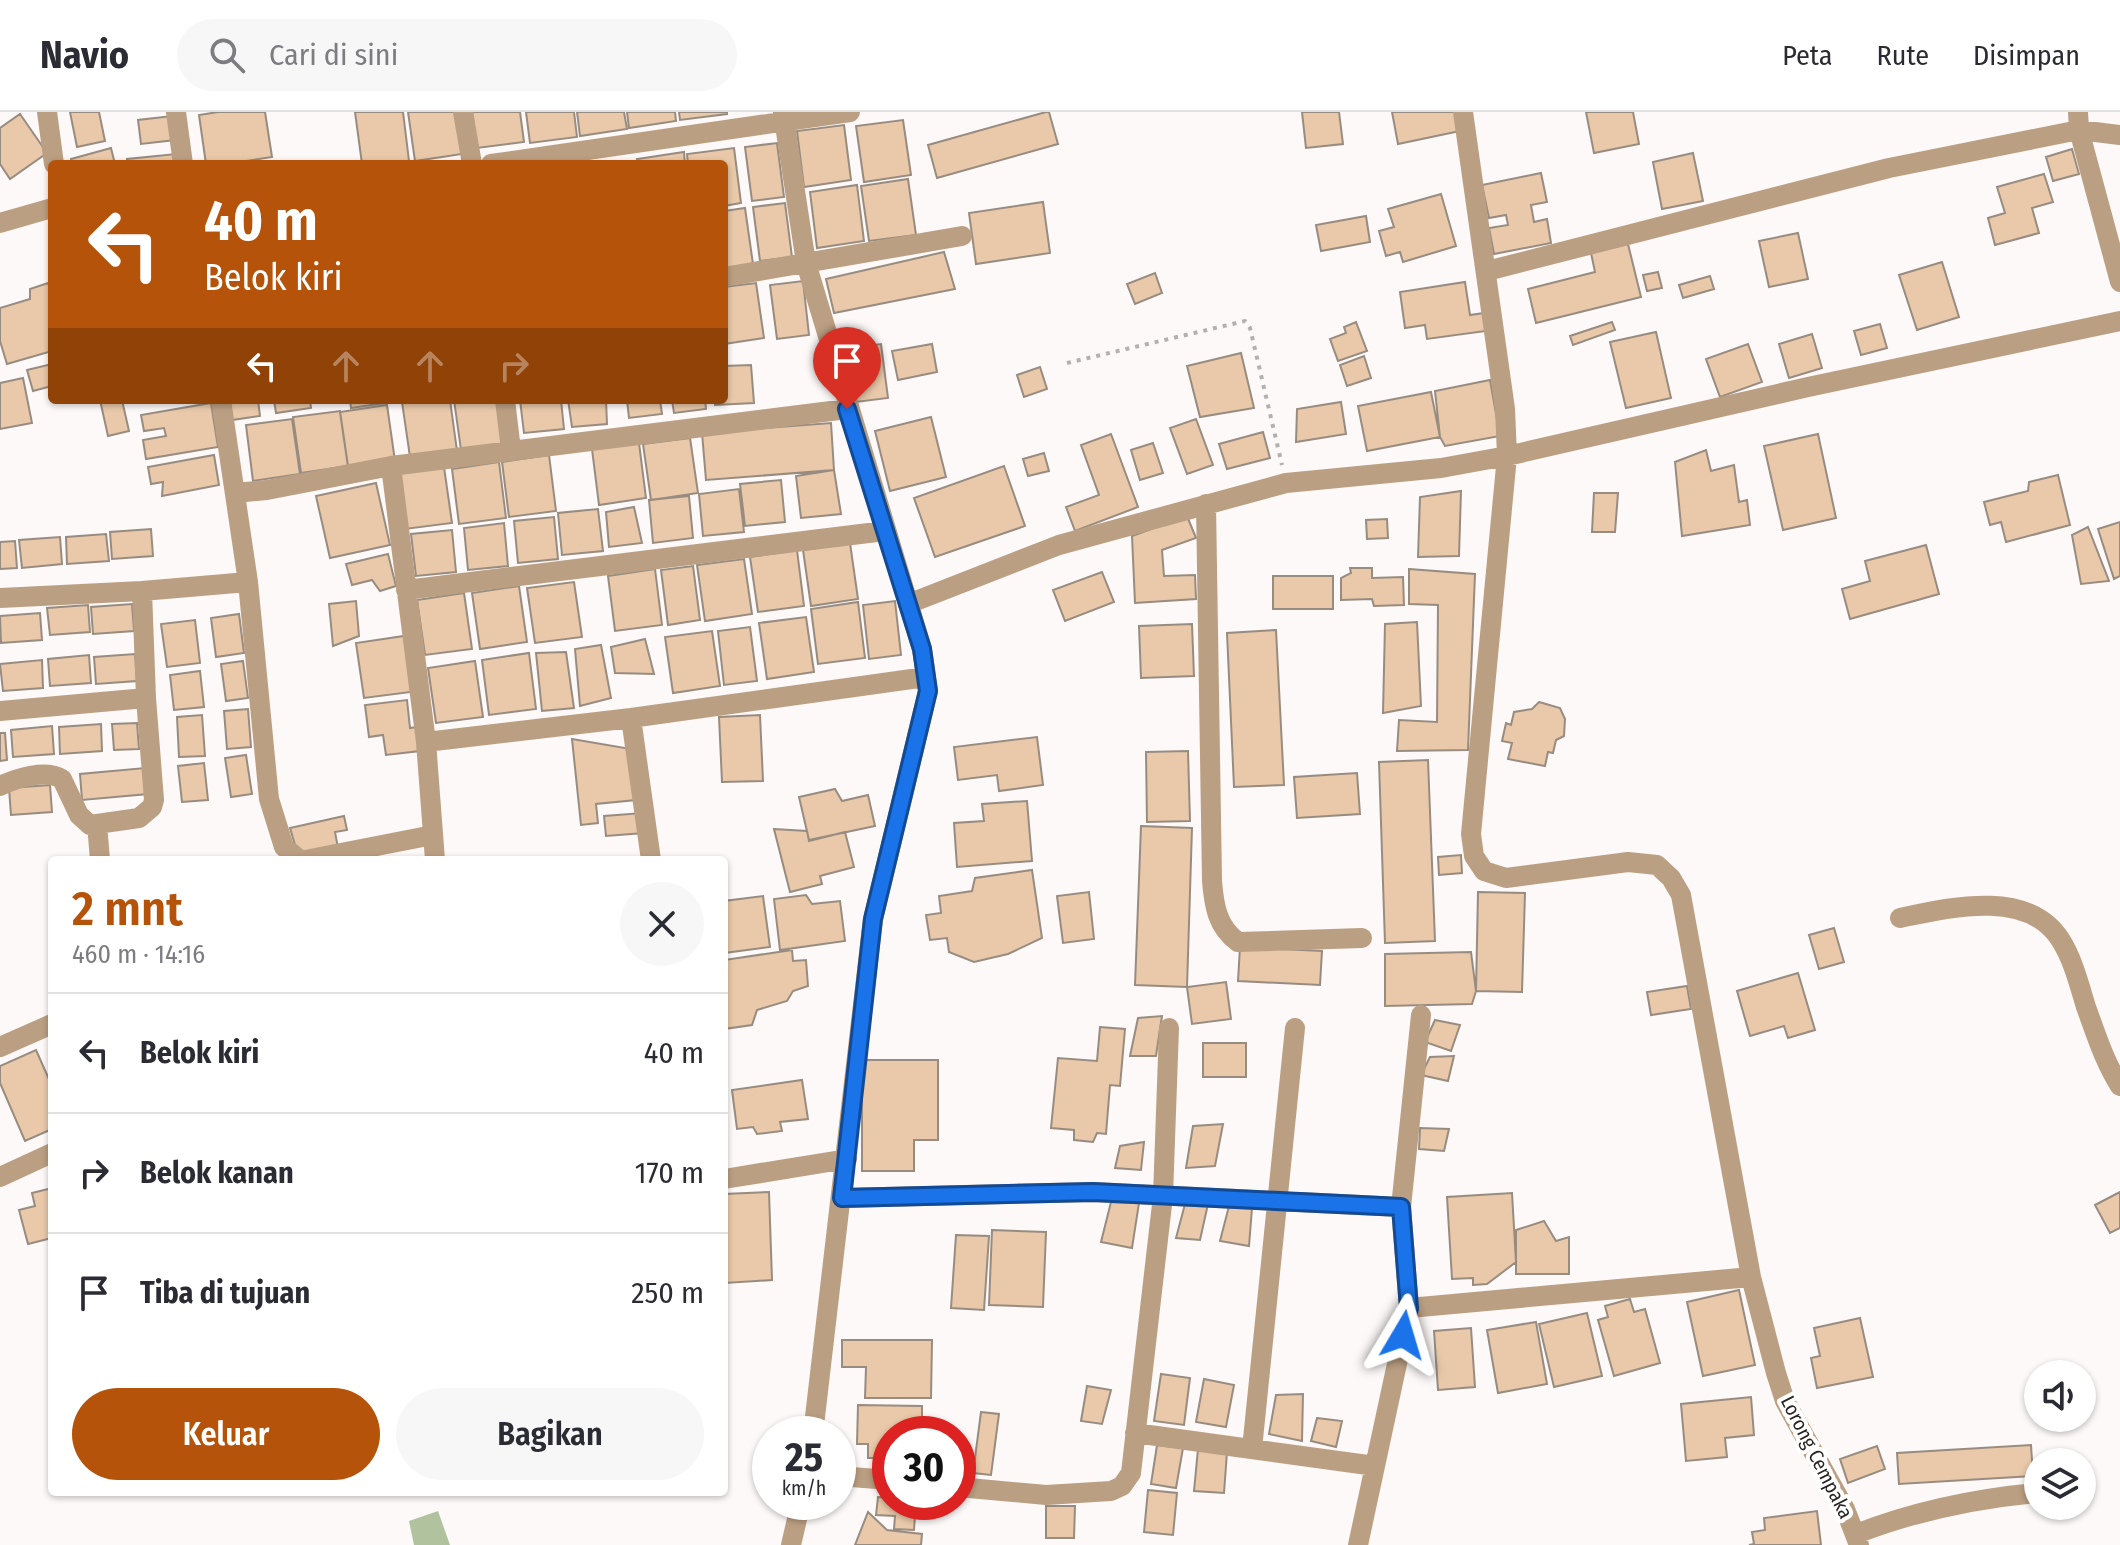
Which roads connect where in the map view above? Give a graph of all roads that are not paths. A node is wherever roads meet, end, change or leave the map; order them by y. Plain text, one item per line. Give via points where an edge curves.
1 (47, 112) edge
2 (176, 112) edge
3 (463, 112) edge
4 (850, 112) edge
5 (1463, 112) edge
6 (784, 117) edge
7 (2078, 121) edge
8 (2120, 135) edge
9 (53, 160) edge
10 (182, 160) edge
11 (471, 160) edge
12 (516, 160) edge
13 (48, 209) edge
14 (1, 220) edge
15 (962, 236) dead end
16 (806, 263) junction
17 (1487, 271) junction
18 (728, 276) edge
19 (2120, 282) edge
20 (2120, 321) edge
21 (222, 404) edge
22 (505, 404) edge
23 (847, 409) junction
24 (511, 450) junction
25 (1507, 456) junction
26 (391, 466) junction
27 (235, 493) junction
28 (1206, 504) junction
29 (885, 531) junction
30 (248, 582) junction
31 (406, 590) junction
32 (142, 591) junction
33 (0, 598) edge
34 (908, 604) junction
35 (926, 677) junction
36 (146, 698) junction
37 (0, 711) edge
38 (631, 718) junction
39 (426, 742) junction
40 (0, 786) edge
41 (97, 824) junction
42 (433, 835) junction
43 (100, 856) edge
44 (296, 856) edge
45 (323, 856) edge
46 (435, 856) edge
47 (650, 856) edge
48 (1900, 918) dead end
49 (1362, 938) dead end
50 (1421, 1015) dead end
51 (48, 1026) edge
52 (1169, 1028) dead end
53 (1295, 1028) dead end
54 (0, 1047) edge
55 (2120, 1086) edge
56 (48, 1155) edge
57 (847, 1159) junction
58 (0, 1177) edge
59 (728, 1178) edge
60 (1163, 1196) junction
61 (842, 1198) junction
62 (1279, 1201) junction
63 (1401, 1207) junction
64 (1751, 1277) junction
65 (1409, 1308) junction
66 (815, 1416) edge
67 (1135, 1433) junction
68 (1252, 1449) junction
69 (1375, 1466) junction
70 (976, 1489) edge
71 (2024, 1494) edge
72 (797, 1520) edge
73 (1858, 1540) edge
74 (791, 1545) edge
75 (1358, 1545) edge

1 - 9 street
2 - 10 street
3 - 11 street
4 - 6 street
5 - 17 street, Lorong Cempaka
6 - 12 street
6 - 16 street
7 - 8 street
7 - 17 street
7 - 19 street
13 - 14 street
15 - 16 street
16 - 18 street
16 - 23 street
17 - 25 street, Lorong Cempaka
20 - 25 street
21 - 27 street
22 - 24 street
23 - 24 street
23 - 29 street
24 - 26 street
25 - 28 street via 1286,483
25 - 64 street, Lorong Cempaka via 1471,834 1474,856 1484,871 1506,878 1628,862 1657,865 1671,878 1686,914
26 - 27 street
26 - 31 street
27 - 30 street
28 - 34 street via 1059,545
28 - 49 street via 1212,881 1217,914 1238,942
29 - 31 street
29 - 34 street
30 - 32 street
30 - 44 street via 269,799 284,847
31 - 39 street
32 - 33 street
32 - 36 street
34 - 35 street
35 - 38 street
35 - 57 street via 928,691 873,919
36 - 37 street
36 - 41 street via 152,807 139,818
38 - 39 street
38 - 47 street
39 - 42 street
40 - 41 street via 24,777 56,776 83,821
41 - 43 street
42 - 45 street
42 - 46 street
48 - 55 street via 1989,905 2030,914 2048,924 2068,954 2101,1049
50 - 63 street
51 - 54 street
52 - 60 street
53 - 62 street
56 - 58 street
57 - 59 street
57 - 61 street
60 - 61 street via 1093,1192
60 - 62 street
60 - 67 street
61 - 66 street
62 - 63 street
62 - 68 street
63 - 65 street
64 - 65 street
64 - 73 street, Lorong Cempaka via 1785,1401
65 - 69 street
67 - 68 street
67 - 70 street via 1131,1473 1111,1491 1046,1495
68 - 69 street
69 - 75 street
71 - 73 street via 1920,1511
72 - 74 street

